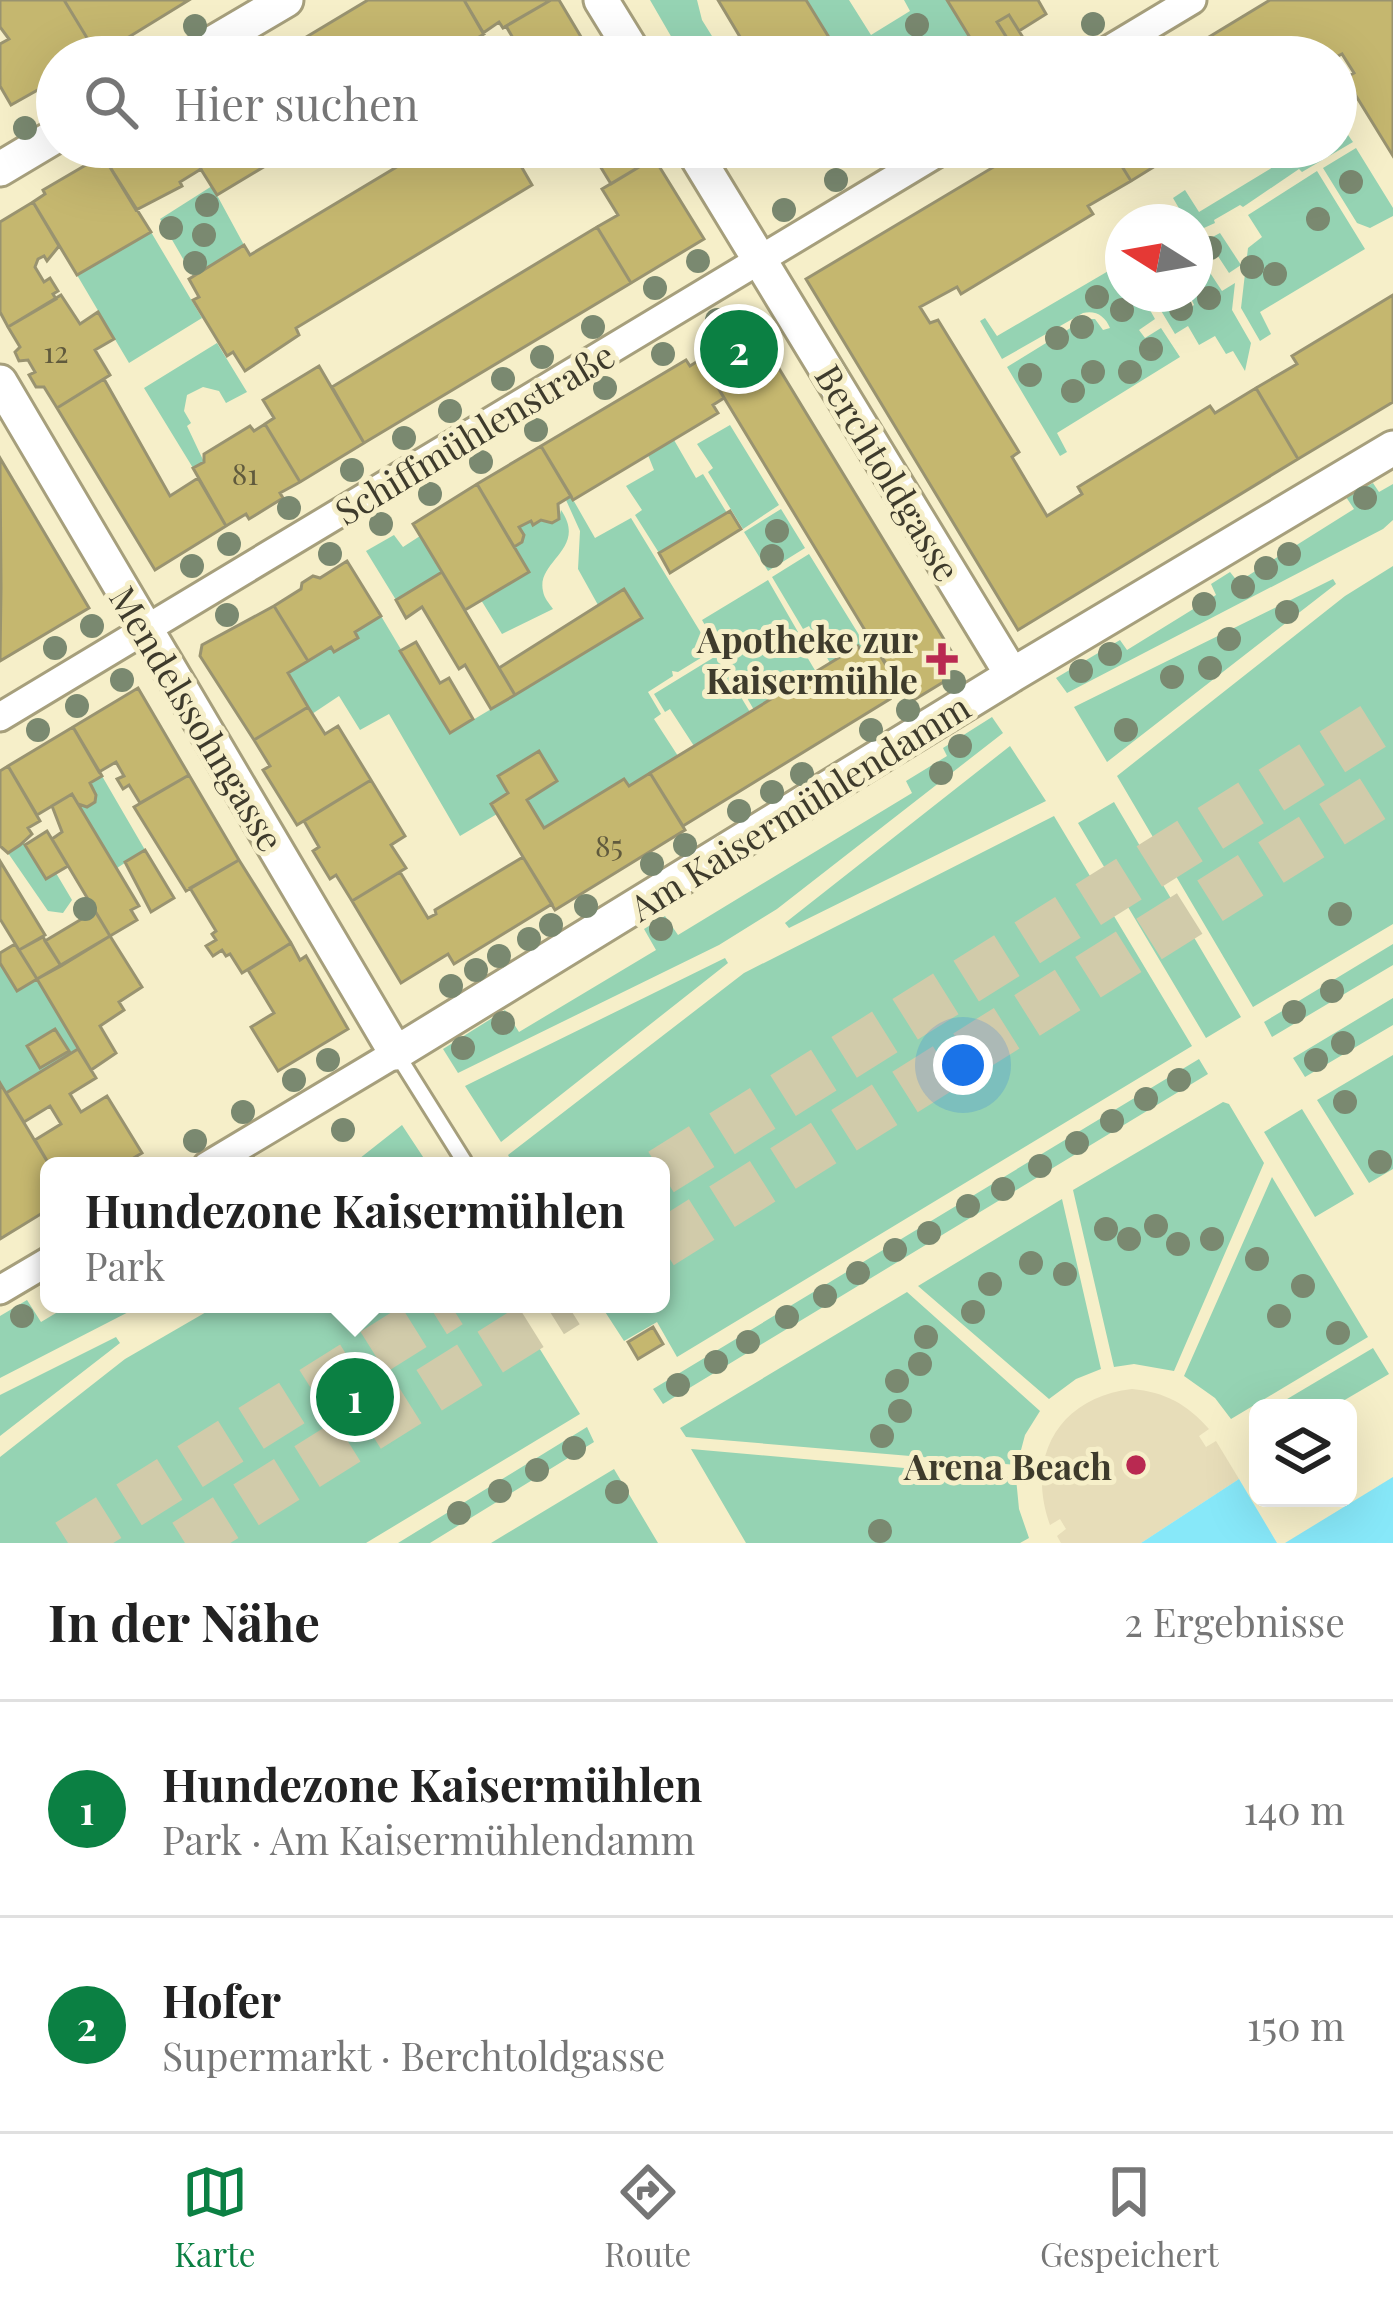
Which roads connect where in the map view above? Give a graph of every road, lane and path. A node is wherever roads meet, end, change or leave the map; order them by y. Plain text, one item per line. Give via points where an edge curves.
1 (286, 0) edge
2 (601, 0) edge
3 (1192, 0) edge
4 (225, 36) edge
5 (623, 36) edge
6 (1132, 36) edge
7 (36, 148) edge
8 (704, 168) edge
9 (912, 168) edge
10 (0, 169) edge
11 (759, 260) junction
12 (0, 382) edge
13 (1393, 448) edge
14 (146, 630) junction
15 (1012, 675) junction
16 (0, 717) edge
17 (396, 1053) junction
18 (222, 1157) edge
19 (461, 1157) edge
20 (40, 1266) edge
21 (0, 1290) edge

1 - 4 street
2 - 5 street
3 - 6 street
7 - 10 street
8 - 11 street, Berchtoldgasse
9 - 11 street, Schiffmühlenstraße
11 - 14 street, Schiffmühlenstraße
11 - 15 street, Berchtoldgasse
12 - 14 street, Mendelssohngasse
13 - 15 street, Am Kaisermühlendamm
14 - 16 street, Schiffmühlenstraße
14 - 17 street, Mendelssohngasse
15 - 17 street, Am Kaisermühlendamm
17 - 18 street, Am Kaisermühlendamm
17 - 19 lane
20 - 21 street

